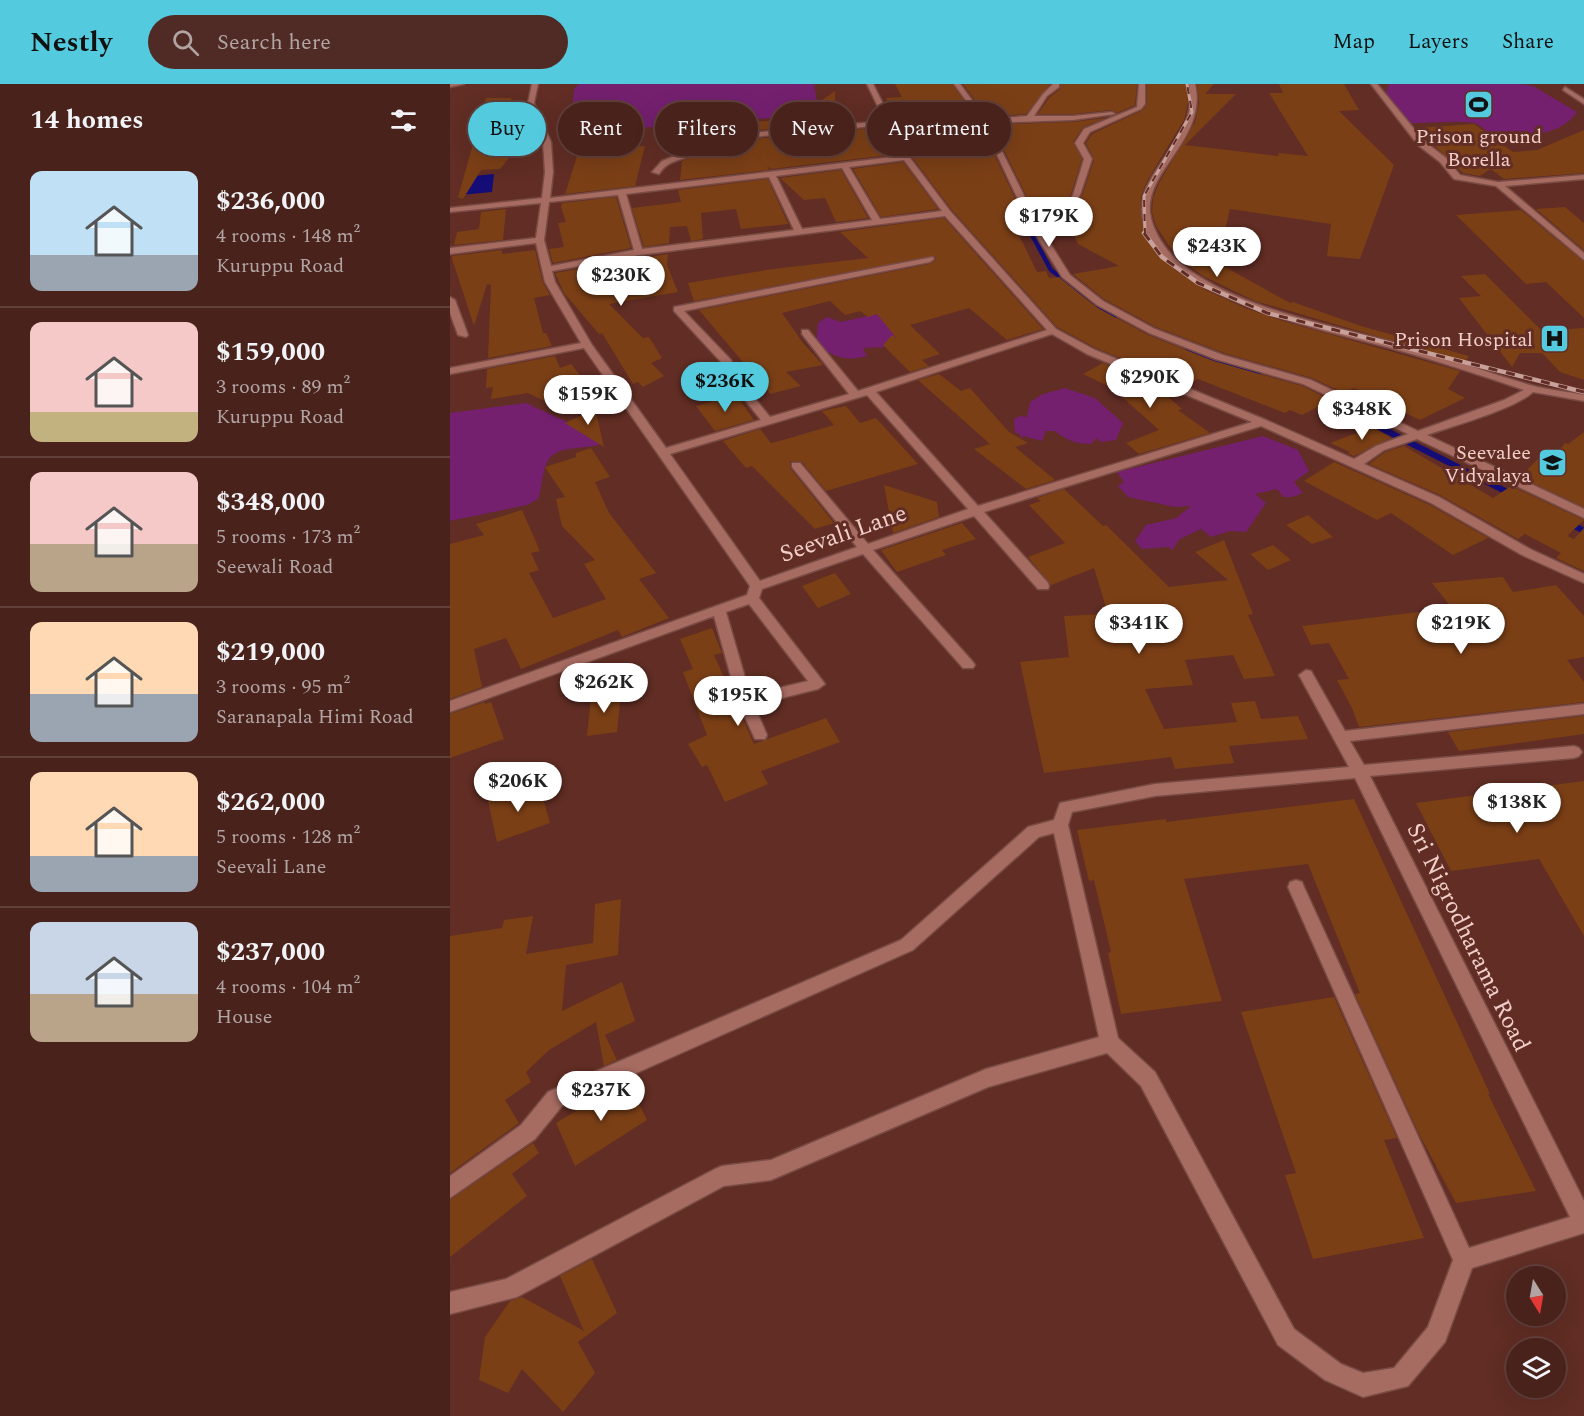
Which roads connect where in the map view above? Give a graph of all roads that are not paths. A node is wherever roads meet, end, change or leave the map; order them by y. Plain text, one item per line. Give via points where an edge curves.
1 (450, 84) edge
2 (461, 84) edge
3 (535, 84) edge
4 (870, 84) edge
5 (957, 84) edge
6 (1056, 84) edge
7 (1142, 84) edge
8 (1192, 84) edge
9 (1374, 84) edge
10 (1564, 89) dead end
11 (878, 102) edge
12 (970, 102) edge
13 (1584, 102) edge
14 (1127, 114) junction
15 (1029, 118) junction
16 (1011, 119) edge
17 (867, 125) edge
18 (904, 156) edge
19 (1001, 156) edge
20 (906, 159) junction
21 (844, 165) junction
22 (656, 172) dead end
23 (771, 173) junction
24 (1584, 177) edge
25 (1498, 184) junction
26 (621, 192) junction
27 (545, 201) junction
28 (450, 210) edge
29 (947, 213) junction
30 (878, 223) junction
31 (1035, 227) junction
32 (800, 233) junction
33 (540, 240) junction
34 (450, 251) edge
35 (639, 252) junction
36 (1584, 257) edge
37 (930, 260) dead end
38 (547, 269) junction
39 (450, 300) edge
40 (1053, 331) junction
41 (805, 332) dead end
42 (463, 335) dead end
43 (587, 345) junction
44 (450, 371) edge
45 (1531, 389) junction
46 (869, 391) junction
47 (856, 395) junction
48 (1584, 398) edge
49 (767, 422) junction
50 (1262, 422) junction
51 (1415, 436) junction
52 (662, 453) junction
53 (1355, 464) junction
54 (796, 465) dead end
55 (978, 510) junction
56 (1584, 514) edge
57 (866, 550) junction
58 (1584, 579) edge
59 (1043, 586) dead end
60 (755, 592) junction
61 (719, 609) junction
62 (968, 665) dead end
63 (1306, 675) dead end
64 (745, 702) junction
65 (450, 706) edge
66 (1584, 709) edge
67 (760, 735) dead end
68 (1340, 737) junction
69 (1574, 752) dead end
70 (1360, 772) junction
71 (1060, 825) junction
72 (1296, 887) dead end
73 (1110, 1043) junction
74 (450, 1188) edge
75 (1584, 1223) edge
76 (1464, 1260) junction
77 (450, 1304) edge

1 - 2 street
3 - 27 street via 531,103 547,142 549,172
4 - 11 street
5 - 12 street
6 - 15 street
7 - 14 street via 1142,104
8 - 45 street via 1194,113 1149,193 1146,209 1147,226 1164,255 1209,286 1271,311 1466,366
9 - 25 street via 1421,144 1443,160 1457,177
10 - 13 street
14 - 15 street
14 - 31 street via 1087,131 1079,143 1088,159 1079,193 1056,226
15 - 16 street
17 - 22 street via 705,139 695,153 666,162
18 - 20 street
19 - 31 street
20 - 21 street
20 - 29 street
21 - 23 street
21 - 30 street
23 - 26 street
23 - 32 street
24 - 25 street
25 - 36 street
26 - 27 street
26 - 35 street
27 - 28 street
27 - 33 street
29 - 30 street
29 - 40 street
30 - 32 street
31 - 51 street via 1067,277 1110,308 1152,331 1219,357 1307,382
32 - 35 street
33 - 34 street
33 - 38 street
35 - 38 street
37 - 49 street via 677,309 727,362 734,380
38 - 43 street via 550,282
39 - 42 street
40 - 46 street
40 - 50 street via 1091,351
41 - 47 street
43 - 44 street
43 - 52 street
45 - 48 street
45 - 51 street via 1523,396
46 - 47 street
46 - 55 street
47 - 49 street
49 - 52 street
50 - 53 street
50 - 55 street, Seevali Lane
51 - 53 street via 1380,448
51 - 56 street
52 - 60 street
53 - 58 street via 1435,500 1526,552
54 - 57 street
55 - 57 street, Seevali Lane
55 - 59 street
57 - 60 street, Seevali Lane
57 - 62 street
60 - 61 street, Seevali Lane
60 - 64 street via 818,684
61 - 64 street
61 - 65 street, Seevali Lane
63 - 68 street, Sri Nigrodharama Road
64 - 67 street
66 - 68 street
68 - 70 street, Sri Nigrodharama Road
69 - 70 street
70 - 71 street via 1155,790 1066,807
70 - 75 street, Sri Nigrodharama Road
71 - 73 street
71 - 74 street via 1034,832 907,945 555,1099 528,1132
72 - 76 street
73 - 76 street via 1148,1079 1286,1337 1333,1372 1363,1385 1400,1378 1437,1334
73 - 77 street via 986,1078 771,1170 722,1176 509,1289
75 - 76 street

